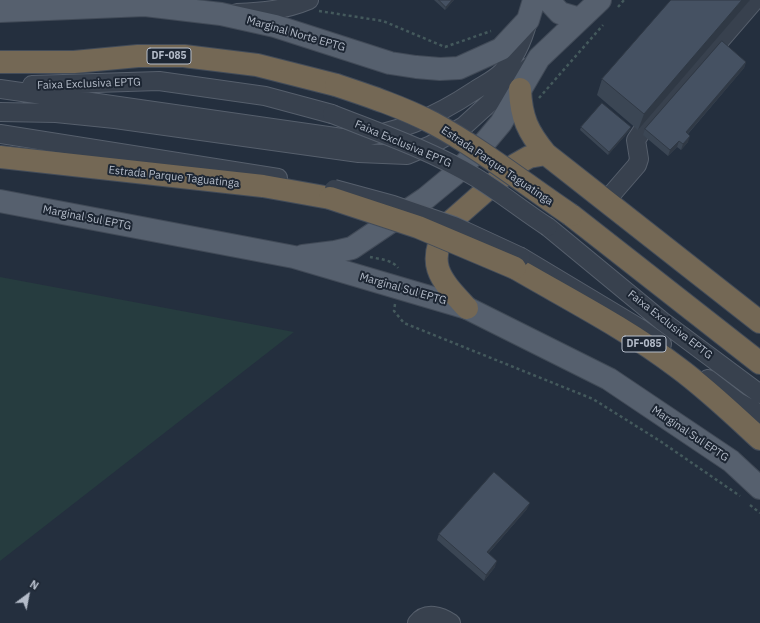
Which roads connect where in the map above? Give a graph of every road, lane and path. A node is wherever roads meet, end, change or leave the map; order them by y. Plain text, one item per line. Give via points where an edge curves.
1 (309, 0) edge
2 (548, 0) edge
3 (600, 0) edge
4 (755, 0) edge
5 (292, 7) junction
6 (531, 10) edge
7 (0, 11) edge
8 (221, 14) junction
9 (580, 19) junction
10 (495, 30) dead end
11 (539, 58) junction
12 (0, 62) edge
13 (0, 86) edge
14 (0, 89) edge
15 (520, 89) junction
16 (0, 112) edge
17 (0, 134) edge
18 (546, 154) junction
19 (0, 157) edge
20 (332, 194) junction
21 (0, 201) edge
22 (605, 202) junction
23 (352, 248) junction
24 (294, 257) junction
25 (518, 263) junction
26 (399, 288) junction
27 (467, 308) junction
28 (760, 322) edge
29 (760, 363) edge
30 (760, 394) edge
31 (760, 414) edge
32 (760, 439) edge
33 (751, 497) edge
34 (760, 513) edge
35 (417, 623) edge
36 (451, 623) edge

1 - 5 lane
2 - 9 main road via 560,13
3 - 9 main road
4 - 22 lane via 642,131 636,140 639,159 637,165
5 - 8 lane
5 - 10 path via 383,21 445,48
6 - 8 main road, Marginal Norte EPTG via 501,49 459,68 440,69 390,62 275,26
6 - 14 lane via 524,38 516,54 501,73 454,104 406,127 373,136 349,139
7 - 8 main road, Marginal Norte EPTG via 145,5
9 - 11 main road
11 - 15 main road
11 - 16 lane via 464,126 407,155 359,154 115,119 56,113
12 - 29 highway, Estrada Parque Taguatinga / DF-085, bridge via 74,62 138,56 184,56 257,65 336,85 391,105 432,123 465,142 571,215
13 - 30 lane, Faixa Exclusiva EPTG, bridge via 159,81 265,96 332,114 406,143 474,177 548,227 662,321
15 - 18 highway via 521,108 526,124 532,138
15 - 23 main road via 501,123 455,174 426,198
17 - 20 lane via 259,175
18 - 22 highway
18 - 27 highway via 529,157 515,165 448,224 444,231 438,245 437,269 444,284
19 - 20 highway, Estrada Parque Taguatinga / DF-085
20 - 25 highway, Estrada Parque Taguatinga / DF-085, bridge
21 - 24 main road, Marginal Sul EPTG
22 - 28 highway
23 - 24 main road
23 - 26 path via 362,256 396,265 400,270
24 - 26 main road, Marginal Sul EPTG
25 - 31 lane, Faixa Exclusiva EPTG via 641,329 738,402
25 - 32 highway, Estrada Parque Taguatinga / DF-085 via 677,366
26 - 27 main road, Marginal Sul EPTG
26 - 33 path via 394,311 404,323 593,399
27 - 33 main road, Marginal Sul EPTG via 609,379 731,461
33 - 34 path
35 - 36 lane via 429,616 441,616

